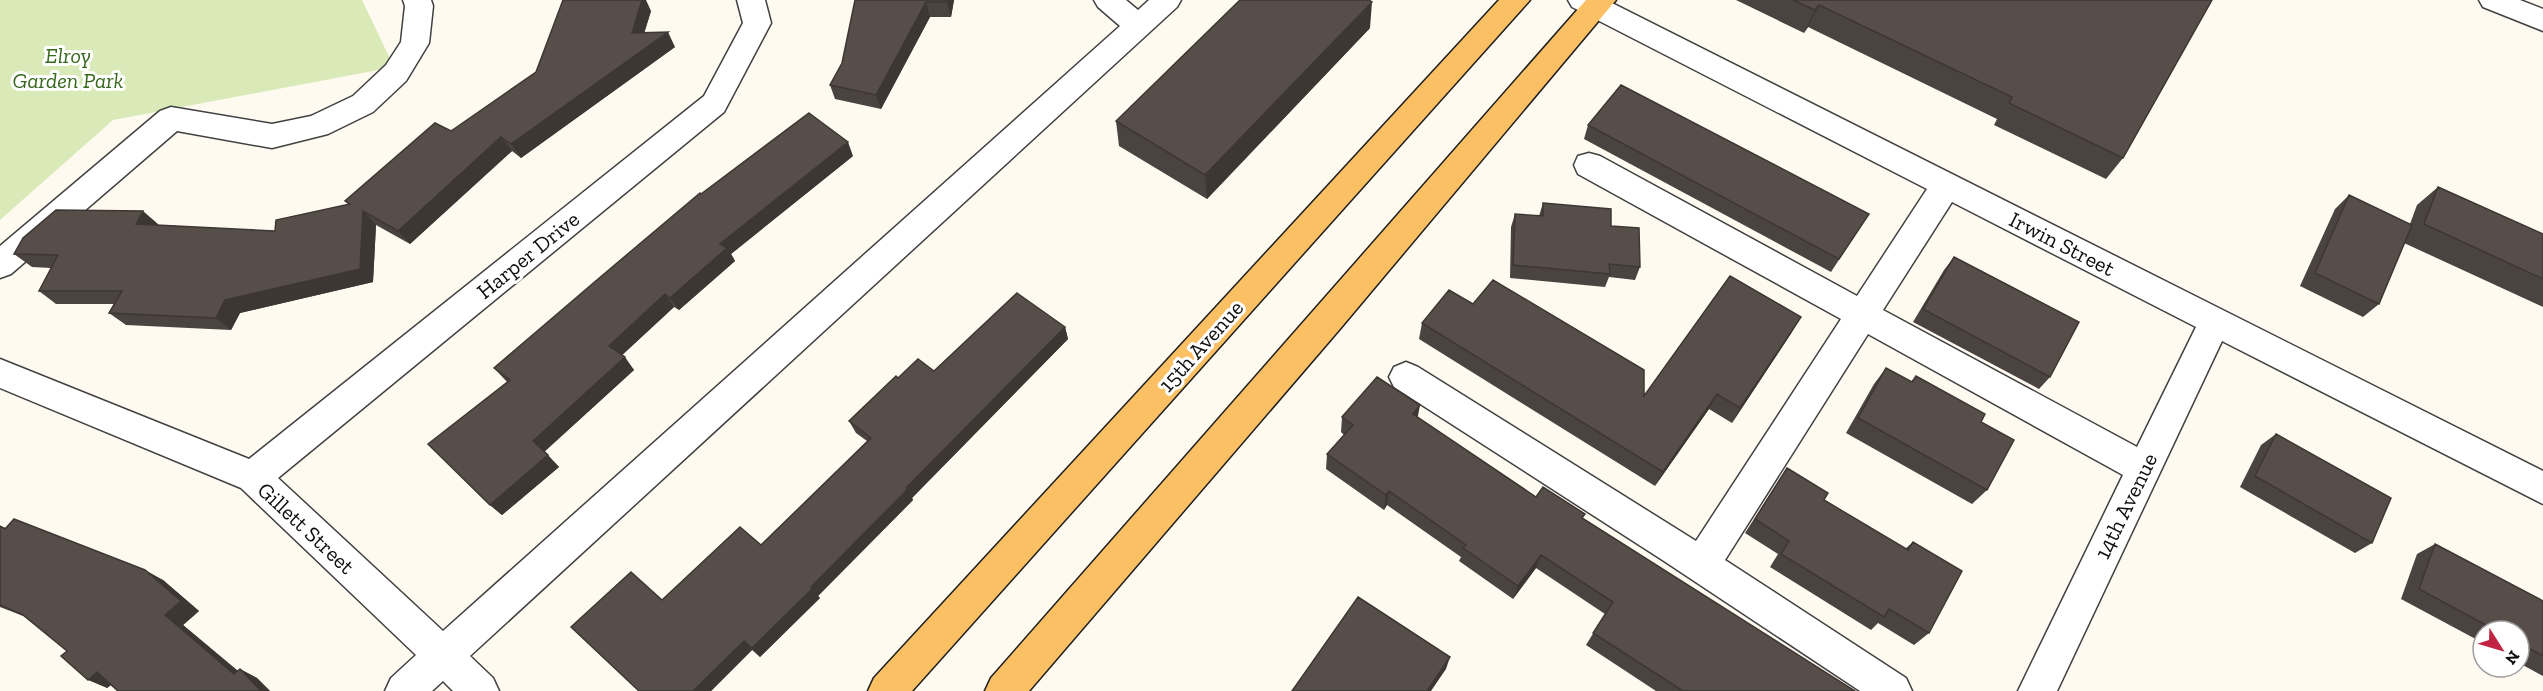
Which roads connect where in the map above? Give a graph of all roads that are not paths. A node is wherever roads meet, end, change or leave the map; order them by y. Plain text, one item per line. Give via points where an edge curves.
1 (417, 0) edge
2 (751, 0) edge
3 (1108, 0) edge
4 (1167, 0) edge
5 (1516, 0) edge
6 (2493, 0) edge
7 (1593, 2) edge
8 (2543, 21) edge
9 (1138, 26) junction
10 (1589, 165) dead end
11 (1946, 185) junction
12 (0, 265) edge
13 (1862, 315) junction
14 (2215, 321) junction
15 (0, 373) edge
16 (1406, 376) dead end
17 (2144, 469) junction
18 (253, 477) junction
19 (2543, 488) edge
20 (1701, 565) junction
21 (442, 656) junction
22 (404, 691) edge
23 (480, 691) edge
24 (887, 691) edge
25 (1004, 691) edge
26 (1893, 691) edge
27 (2037, 691) edge

1 - 12 street via 415,43 396,73 363,104 317,126 272,136 171,119
2 - 18 street, Harper Drive via 757,23 714,104
3 - 9 street
4 - 9 street
5 - 24 main road, 15th Avenue
6 - 8 street
7 - 11 street, Irwin Street
7 - 25 main road via 1328,320
9 - 21 street
10 - 13 street
11 - 13 street
11 - 14 street, Irwin Street
13 - 17 street
13 - 20 street
14 - 17 street, 14th Avenue
14 - 19 street, Irwin Street
15 - 18 street, Gillett Street
16 - 20 street
17 - 27 street, 14th Avenue
18 - 21 street, Gillett Street
20 - 26 street
21 - 22 street
21 - 23 street, Gillett Street

